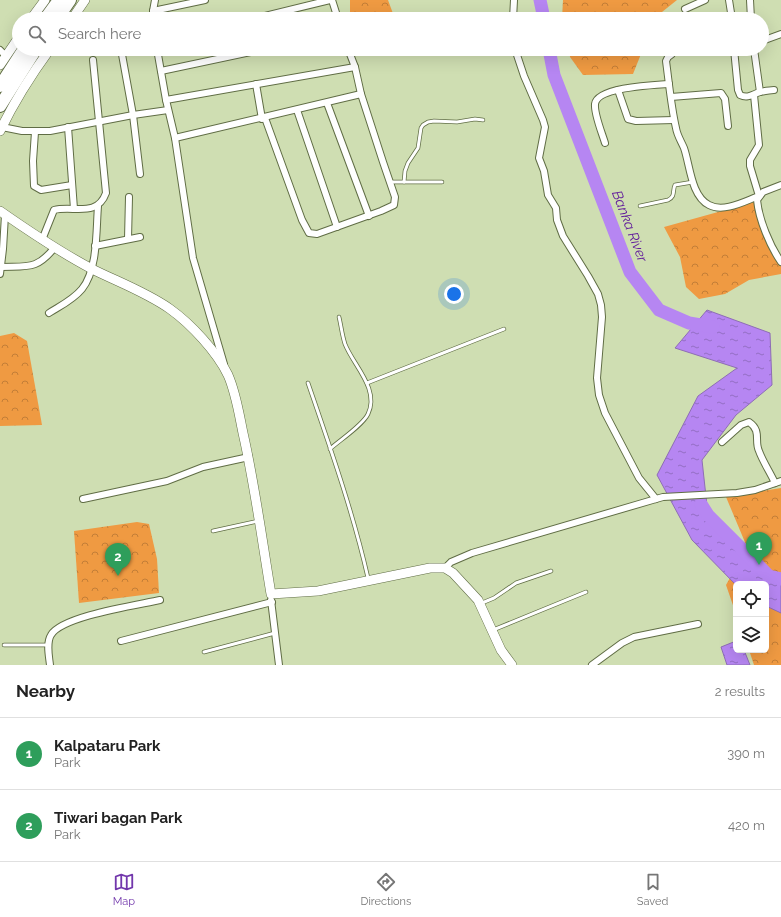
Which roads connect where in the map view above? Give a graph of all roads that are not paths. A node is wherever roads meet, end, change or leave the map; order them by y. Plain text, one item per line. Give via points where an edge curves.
1 (45, 0) edge
2 (59, 0) edge
3 (70, 0) edge
4 (85, 0) edge
5 (155, 0) edge
6 (205, 0) edge
7 (331, 0) edge
8 (514, 0) edge
9 (705, 0) edge
10 (729, 0) edge
11 (750, 0) edge
12 (685, 9) dead end
13 (153, 11) joint
14 (36, 12) edge
15 (50, 12) edge
16 (62, 12) edge
17 (77, 12) edge
18 (281, 12) edge
19 (335, 12) edge
20 (513, 12) edge
21 (731, 12) edge
22 (751, 12) edge
23 (781, 34) edge
24 (769, 39) edge
25 (12, 44) edge
26 (3, 53) edge
27 (19, 56) edge
28 (32, 56) edge
29 (45, 56) edge
30 (122, 56) edge
31 (158, 56) edge
32 (232, 56) edge
33 (351, 56) edge
34 (517, 56) edge
35 (669, 56) edge
36 (735, 56) edge
37 (754, 56) edge
38 (93, 60) dead end
39 (0, 65) edge
40 (355, 67) junction
41 (161, 71) junction
42 (256, 84) junction
43 (669, 84) junction
44 (0, 86) edge
45 (618, 90) junction
46 (774, 90) dead end
47 (361, 94) junction
48 (757, 94) junction
49 (671, 97) junction
50 (166, 100) junction
51 (327, 102) junction
52 (0, 106) edge
53 (168, 110) junction
54 (297, 110) junction
55 (133, 115) junction
56 (264, 118) junction
57 (483, 120) dead end
58 (674, 120) junction
59 (100, 121) junction
60 (728, 126) dead end
61 (68, 127) junction
62 (1, 129) edge
63 (35, 132) junction
64 (175, 138) junction
65 (605, 143) dead end
66 (140, 174) dead end
67 (390, 182) junction
68 (404, 182) junction
69 (442, 182) dead end
70 (693, 182) junction
71 (72, 185) junction
72 (781, 185) edge
73 (759, 196) junction
74 (129, 197) dead end
75 (98, 206) junction
76 (640, 206) dead end
77 (74, 209) junction
78 (2, 213) edge
79 (369, 216) junction
80 (337, 227) junction
81 (140, 237) dead end
82 (128, 239) junction
83 (42, 240) junction
84 (95, 246) junction
85 (55, 247) junction
86 (781, 262) edge
87 (92, 268) junction
88 (1, 271) edge
89 (49, 313) dead end
90 (339, 317) dead end
91 (504, 329) dead end
92 (227, 374) junction
93 (308, 382) dead end
94 (367, 383) junction
95 (722, 442) dead end
96 (330, 449) junction
97 (249, 457) junction
98 (778, 482) edge
99 (84, 499) dead end
100 (656, 499) junction
101 (259, 521) junction
102 (212, 532) dead end
103 (445, 568) junction
104 (551, 571) dead end
105 (368, 580) junction
106 (586, 592) dead end
107 (271, 598) junction
108 (160, 600) dead end
109 (480, 604) junction
110 (698, 624) dead end
111 (492, 630) junction
112 (275, 633) junction
113 (121, 641) dead end
114 (49, 644) junction
115 (4, 645) dead end
116 (204, 652) dead end
117 (50, 665) edge
118 (279, 665) edge
119 (512, 665) edge
120 (592, 665) edge

1 - 14 street
2 - 15 highway
3 - 16 highway
4 - 17 street
5 - 13 street
6 - 13 street
7 - 18 street
7 - 19 street
8 - 20 street
9 - 12 street
10 - 21 street
11 - 22 street
23 - 24 street
25 - 26 street
26 - 39 street
27 - 44 highway
28 - 52 highway
29 - 62 street
30 - 55 street
31 - 41 street
32 - 41 street
33 - 40 street
34 - 100 street via 543,120 539,158 548,195 556,208 563,236 598,294 601,305 597,378 605,413 639,478
35 - 43 street via 666,61
36 - 48 street via 740,95 744,97
37 - 48 street
38 - 59 street
40 - 42 street
40 - 47 street
41 - 50 street
42 - 50 street
42 - 56 street
43 - 45 street
43 - 49 street
45 - 58 street via 628,119
45 - 65 street via 597,98 595,103
46 - 48 street
47 - 51 street
47 - 67 street
48 - 73 street via 759,145 750,160 750,166
49 - 58 street
49 - 60 street via 721,94 725,99
50 - 53 street
51 - 54 street
51 - 79 street
53 - 55 street
53 - 64 street
54 - 56 street
54 - 80 street
55 - 59 street
55 - 66 street
56 - 64 street
56 - 80 street via 306,229 309,233 317,234
57 - 68 lane via 428,122 423,125 418,148 405,171
58 - 70 street
59 - 61 street
59 - 75 street via 106,193
61 - 63 street
61 - 71 street
62 - 63 street
63 - 71 street via 34,186 41,190
64 - 92 street via 193,258
67 - 68 lane
67 - 79 street via 395,197 394,205
68 - 69 lane
70 - 73 street via 702,200 717,208
70 - 76 lane via 675,185 674,195 668,200
71 - 77 street
72 - 73 street
73 - 86 street via 758,206 767,235
74 - 82 street
75 - 77 street
75 - 84 street
77 - 83 street via 54,210
78 - 83 street
78 - 88 street
79 - 80 street
81 - 82 street
82 - 84 street
83 - 85 street
84 - 87 street
85 - 87 street
85 - 88 street via 43,261
87 - 89 street via 82,289
87 - 92 street via 156,299 172,310 209,347
90 - 94 lane via 344,342
91 - 94 lane
92 - 97 street via 234,391
93 - 96 lane
94 - 96 lane via 371,405 368,414
95 - 98 street via 741,425 749,422 752,424 757,434 758,450
96 - 105 lane
97 - 99 street via 203,467 167,481
97 - 101 street
98 - 100 street via 737,493
100 - 103 street via 472,553 451,562
101 - 102 lane
101 - 107 street
103 - 105 street via 430,568
103 - 109 street
104 - 109 lane via 516,583
105 - 107 street
106 - 111 lane
107 - 112 street
107 - 113 street
108 - 114 street via 71,621 52,633
109 - 111 street
110 - 120 street via 634,637
111 - 119 street via 501,650
112 - 116 lane
112 - 118 street
114 - 115 lane
114 - 117 street

